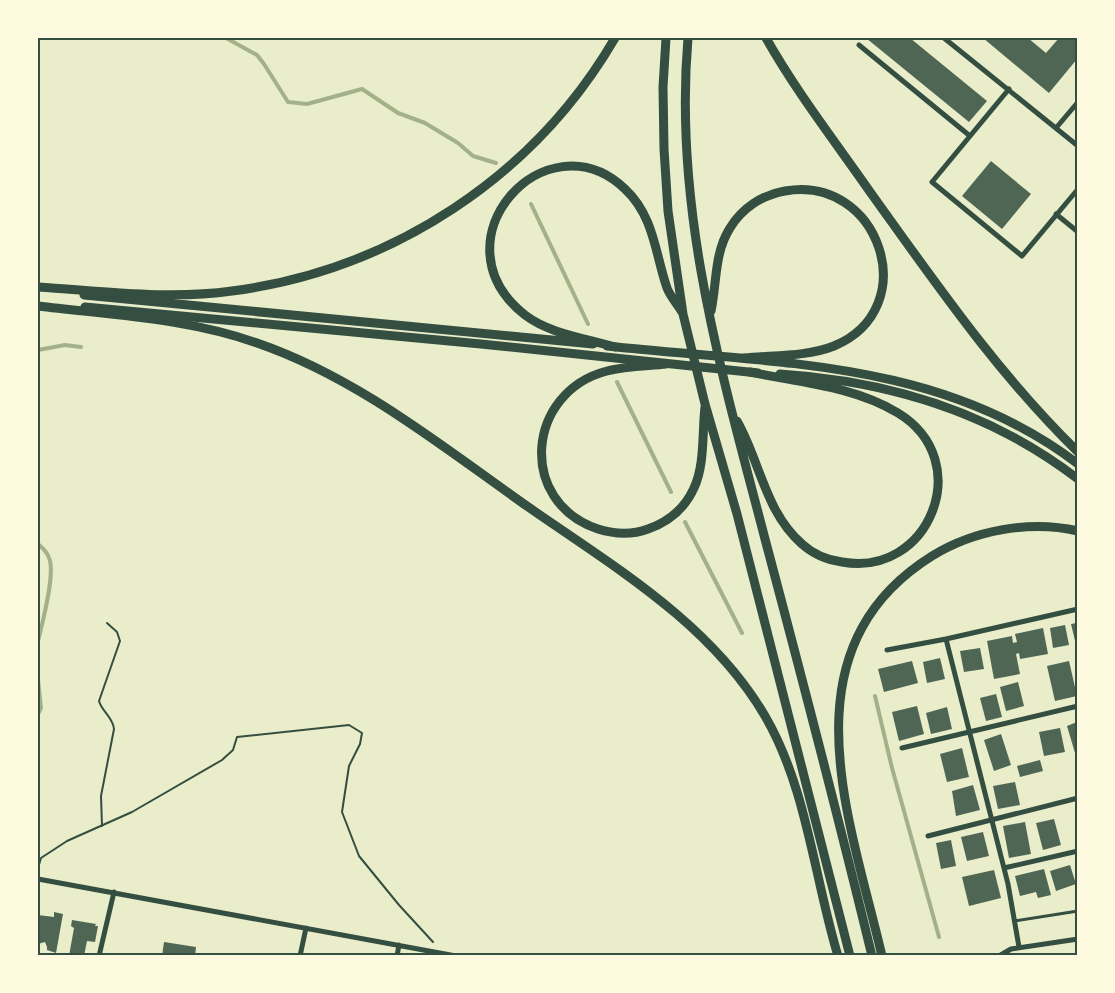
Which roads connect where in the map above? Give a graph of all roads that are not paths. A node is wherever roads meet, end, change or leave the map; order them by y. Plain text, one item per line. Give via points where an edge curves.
1 (615, 38) edge
2 (666, 38) edge
3 (688, 38) edge
4 (766, 38) edge
5 (944, 38) edge
6 (859, 45) dead end
7 (1009, 89) junction
8 (1077, 102) edge
9 (1056, 128) junction
10 (970, 136) junction
11 (1077, 146) edge
12 (1077, 189) edge
13 (1056, 214) junction
14 (1077, 232) edge
15 (38, 288) edge
16 (38, 305) edge
17 (683, 314) junction
18 (710, 316) junction
19 (615, 347) junction
20 (744, 358) junction
21 (666, 364) junction
22 (750, 372) junction
23 (705, 404) junction
24 (730, 408) junction
25 (1077, 452) edge
26 (1077, 464) edge
27 (1077, 479) edge
28 (1077, 531) edge
29 (1077, 609) edge
30 (946, 639) junction
31 (887, 650) dead end
32 (1077, 706) edge
33 (970, 732) junction
34 (902, 748) dead end
35 (1077, 798) edge
36 (992, 818) junction
37 (928, 836) dead end
38 (1077, 851) edge
39 (1004, 868) junction
40 (38, 879) edge
41 (114, 892) junction
42 (1077, 911) edge
43 (1014, 921) junction
44 (306, 928) junction
45 (1077, 939) edge
46 (399, 945) junction
47 (1019, 947) junction
48 (99, 956) edge
49 (300, 956) edge
50 (397, 956) edge
51 (456, 956) edge
52 (838, 956) edge
53 (850, 956) edge
54 (872, 956) edge
55 (882, 956) edge
56 (999, 956) edge

1 - 15 main road via 572,101 509,167 445,216 384,248 309,276 231,291 156,295
2 - 17 main road via 665,178
3 - 18 main road via 686,164 697,258
4 - 25 main road via 820,121 972,334
5 - 7 street
6 - 10 street
7 - 9 street
7 - 10 street
8 - 9 street
9 - 11 street
10 - 13 street via 932,182 1022,256
12 - 13 street
13 - 14 street
15 - 19 main road
16 - 21 main road via 424,338
16 - 52 main road via 213,329 283,352 317,368 366,394 423,432 656,598 716,649 775,734 794,785
17 - 19 main road via 668,290 648,220 624,188 602,174 576,167 538,174 509,195 495,219 489,243 499,284 515,305 536,322
17 - 23 main road
18 - 20 main road via 723,241 736,218 754,203 775,193 803,189 840,199 865,220 881,251 884,281 876,305 859,330 817,351
18 - 24 main road
19 - 20 main road
20 - 26 main road via 867,374 944,393 1009,421
21 - 22 main road
21 - 23 main road via 597,374 571,389 552,411 543,434 544,475 567,512 589,526 616,533 643,531 668,520 686,502 698,478
22 - 24 main road via 848,393 908,420 921,432 937,462 938,495 926,525 904,548 878,561 847,563 816,554 782,523 764,487 749,442
22 - 27 main road via 797,375 917,397 1000,429
23 - 53 main road via 740,525
24 - 54 main road
28 - 55 main road via 1055,527 1010,528 938,552 894,586 855,642 839,701 840,772
29 - 30 street
30 - 31 street
30 - 33 street
32 - 33 street
33 - 34 street
33 - 36 street
35 - 36 street
36 - 37 street
36 - 39 street
38 - 39 street
39 - 43 street
40 - 41 street
41 - 44 street
41 - 48 street
42 - 43 lane
43 - 47 street
44 - 46 street
44 - 49 street
45 - 47 street
46 - 50 street
46 - 51 street
47 - 56 street

